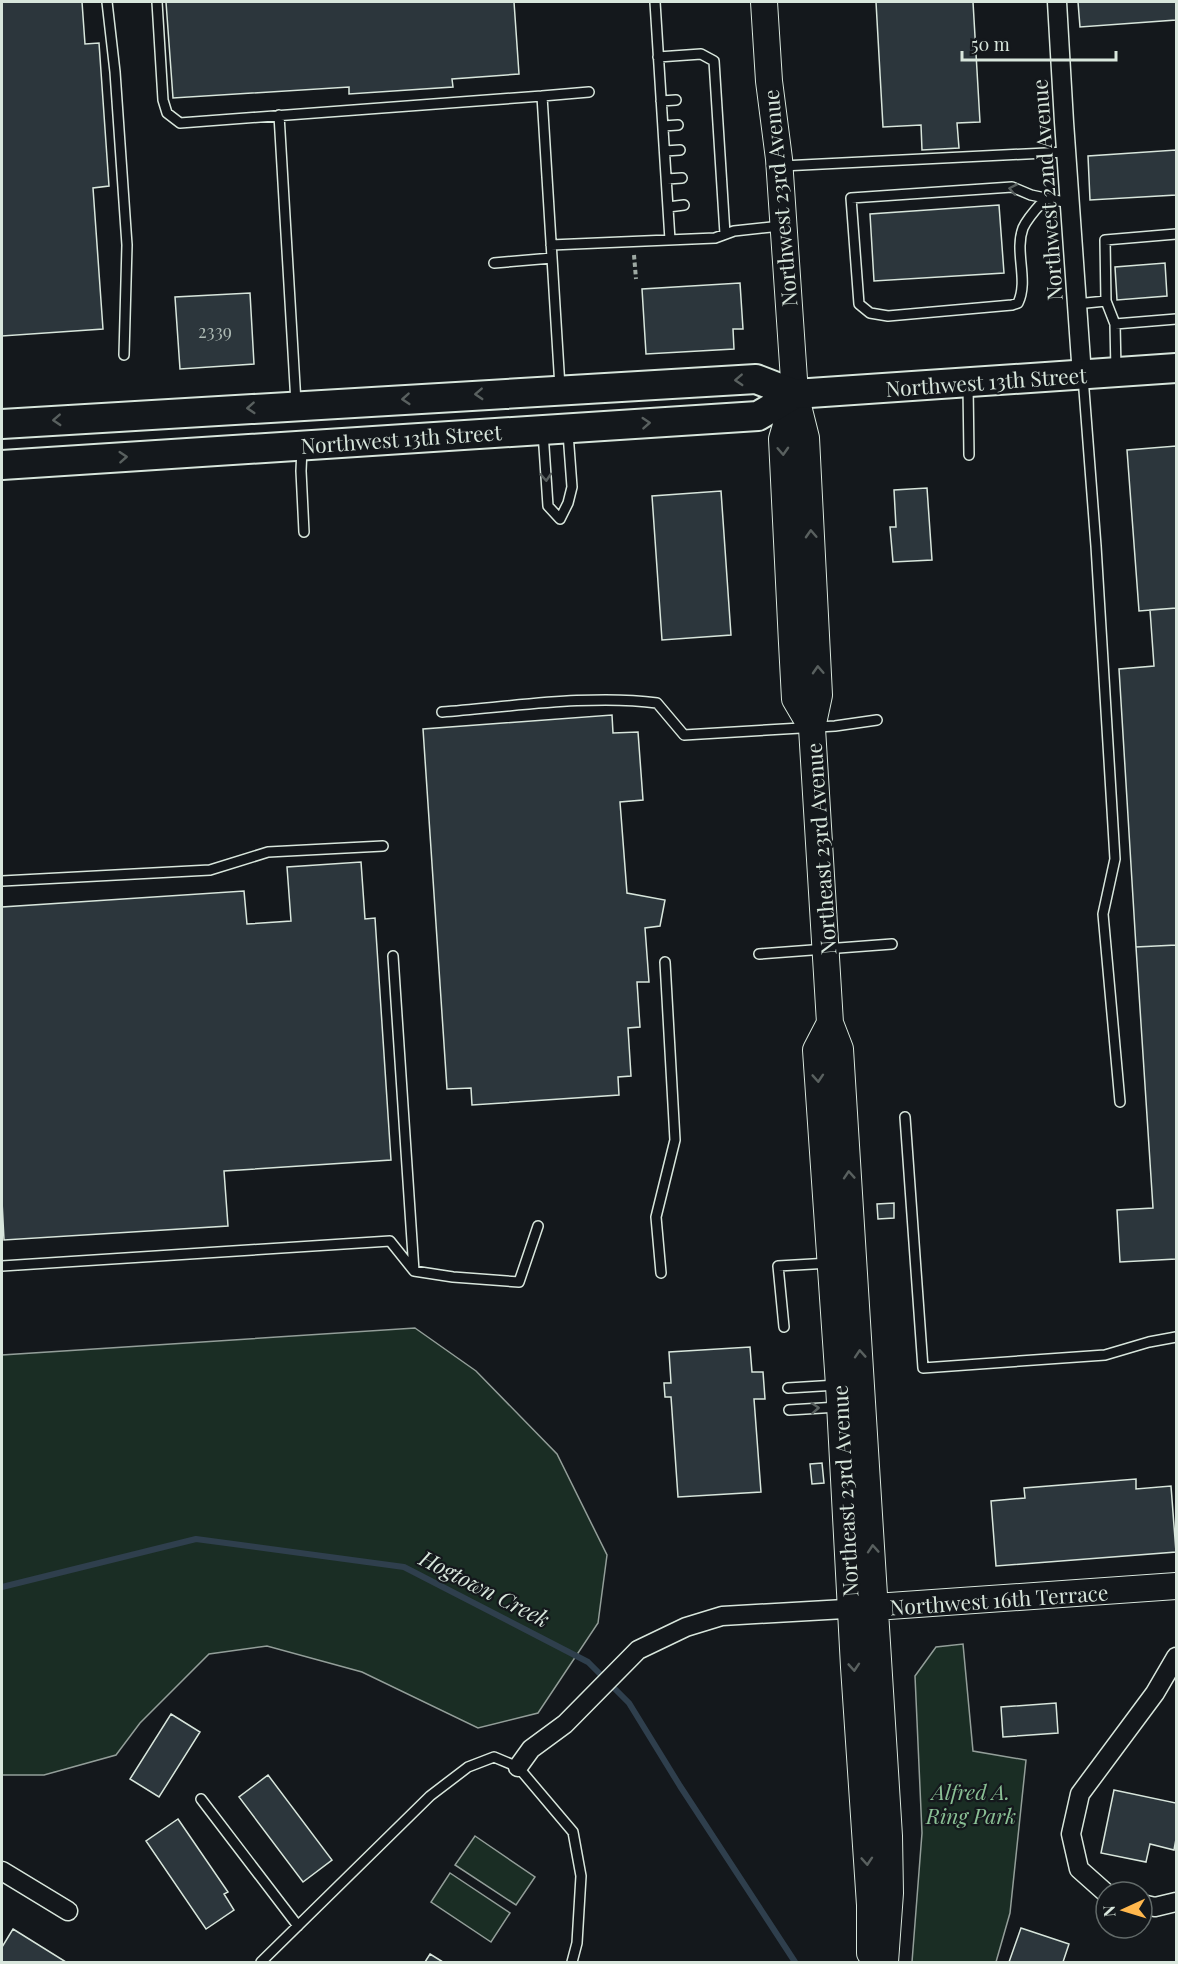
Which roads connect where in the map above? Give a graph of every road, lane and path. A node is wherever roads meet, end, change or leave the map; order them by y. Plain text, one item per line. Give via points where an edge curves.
1 (107, 2) edge
2 (157, 2) edge
3 (655, 2) edge
4 (764, 2) edge
5 (1057, 2) edge
6 (658, 57) junction
7 (589, 92) dead end
8 (542, 96) junction
9 (716, 97) junction
10 (705, 98) dead end
11 (676, 100) dead end
12 (661, 101) junction
13 (279, 115) junction
14 (705, 123) dead end
15 (718, 123) junction
16 (678, 125) dead end
17 (663, 126) junction
18 (708, 148) dead end
19 (719, 148) junction
20 (680, 150) dead end
21 (665, 151) junction
22 (1066, 152) junction
23 (780, 166) junction
24 (710, 176) dead end
25 (721, 176) junction
26 (682, 178) dead end
27 (667, 179) junction
28 (1046, 198) junction
29 (723, 202) junction
30 (1069, 203) junction
31 (711, 204) dead end
32 (684, 205) dead end
33 (668, 207) junction
34 (784, 226) junction
35 (725, 234) junction
36 (1176, 234) edge
37 (670, 240) junction
38 (551, 245) junction
39 (634, 255) dead end
40 (552, 258) junction
41 (494, 263) dead end
42 (636, 279) dead end
43 (1106, 301) junction
44 (1076, 304) junction
45 (1176, 319) edge
46 (1115, 324) junction
47 (124, 355) dead end
48 (1176, 368) edge
49 (1116, 372) junction
50 (1082, 375) junction
51 (968, 382) junction
52 (560, 390) junction
53 (795, 394) junction
54 (373, 401) junction
55 (296, 405) junction
56 (2, 424) edge
57 (555, 429) junction
58 (303, 445) junction
59 (211, 451) junction
60 (969, 455) dead end
61 (2, 465) edge
62 (304, 532) dead end
63 (792, 643) joint
64 (442, 712) dead end
65 (877, 720) dead end
66 (812, 728) junction
67 (383, 846) dead end
68 (2, 881) edge
69 (892, 944) dead end
70 (826, 950) junction
71 (759, 954) dead end
72 (393, 956) dead end
73 (665, 962) dead end
74 (1120, 1102) dead end
75 (905, 1117) dead end
76 (538, 1226) dead end
77 (842, 1262) junction
78 (2, 1266) edge
79 (414, 1271) junction
80 (661, 1273) dead end
81 (784, 1328) dead end
82 (1176, 1337) edge
83 (788, 1388) dead end
84 (840, 1396) junction
85 (789, 1410) dead end
86 (1176, 1586) edge
87 (863, 1608) junction
88 (1176, 1657) edge
89 (518, 1767) junction
90 (201, 1799) dead end
91 (2, 1871) edge
92 (1094, 1882) edge
93 (1176, 1902) edge
94 (1154, 1907) edge
95 (68, 1911) dead end
96 (298, 1926) junction
97 (262, 1962) edge
98 (572, 1962) edge
99 (870, 1962) edge
100 (885, 1962) edge

1 - 47 lane via 127,245
2 - 13 lane via 167,113 180,123
3 - 6 lane
4 - 23 street, Northwest 23rd Avenue
5 - 22 street, Northwest 22nd Avenue
6 - 9 lane via 701,54 714,60
6 - 12 lane
7 - 8 lane
8 - 13 lane
8 - 38 lane
9 - 10 lane
9 - 15 lane
11 - 12 lane
12 - 17 lane
13 - 55 lane
14 - 15 lane
15 - 19 lane
16 - 17 lane
17 - 21 lane
18 - 19 lane
19 - 25 lane
20 - 21 lane
21 - 27 lane
22 - 23 lane
22 - 30 street, Northwest 22nd Avenue
23 - 34 street, Northwest 23rd Avenue
24 - 25 lane
25 - 29 lane
26 - 27 lane
27 - 33 lane
28 -> 28 lane via 1012,187 851,198 857,299 864,309 888,316 1018,303 1023,228
28 - 30 lane
29 - 31 lane
29 - 35 lane
30 - 44 street, Northwest 22nd Avenue
32 - 33 lane
33 - 37 lane
34 - 35 lane
34 - 53 street, Northwest 23rd Avenue
35 - 37 lane
36 - 43 lane via 1105,240
37 - 38 lane
38 - 40 lane
39 - 42 path
40 - 41 lane
40 - 52 lane
43 - 44 lane
43 - 46 lane
44 - 50 street, Northwest 22nd Avenue
45 - 46 lane
46 - 49 lane
48 - 49 main road, Northwest 13th Street
49 - 50 main road, Northwest 13th Street
50 - 51 main road, Northwest 13th Street
50 - 74 lane via 1115,859 1103,914
51 - 53 main road, Northwest 13th Street
51 - 60 lane
53 -> 52 main road, Northwest 13th Street via 756,379
52 -> 54 main road, Northwest 13th Street
57 -> 53 main road, Northwest 13th Street via 758,416
53 -> 63 street, Northwest 23rd Avenue via 782,439
66 -> 53 street, Northwest 23rd Avenue via 819,695 806,438
54 - 55 main road, Northwest 13th Street
54 - 58 main road via 332,421
55 -> 56 main road, Northwest 13th Street
55 - 59 main road via 261,431
57 -> 57 lane via 548,506 560,519 572,488
57 - 58 main road, Northwest 13th Street
58 - 59 main road, Northwest 13th Street
58 - 62 lane
61 -> 59 main road, Northwest 13th Street
63 - 66 street, Northeast 23rd Avenue via 795,699
64 - 66 lane via 638,701 657,703 684,735
65 - 66 lane
66 - 70 street, Northeast 23rd Avenue
67 - 68 lane via 268,852 210,870
69 - 70 lane
70 - 71 lane
70 - 77 street, Northeast 23rd Avenue via 830,1023 840,1049
72 - 79 lane
73 - 80 lane via 675,1140 656,1217
75 - 82 lane via 923,1368 1105,1355
76 - 79 lane via 519,1282
77 - 81 lane via 778,1266
77 - 84 street, Northeast 23rd Avenue
87 -> 77 street, Northeast 23rd Avenue
78 - 79 lane via 390,1240
83 - 84 lane
85 -> 84 lane
84 - 87 street, Northeast 23rd Avenue
86 - 87 street, Northwest 16th Terrace
87 - 89 street, Northwest 16th Terrace via 722,1616 686,1627 638,1650 565,1724 531,1749
87 -> 99 street, Northeast 23rd Avenue
87 - 100 street, Northeast 23rd Avenue via 889,1836
88 - 92 street via 1155,1693 1080,1794 1071,1834 1079,1869
89 - 96 lane via 494,1757 468,1767 430,1796
89 - 98 lane via 573,1832 582,1876
90 - 96 lane
91 - 95 street
93 - 94 street
96 - 97 lane

